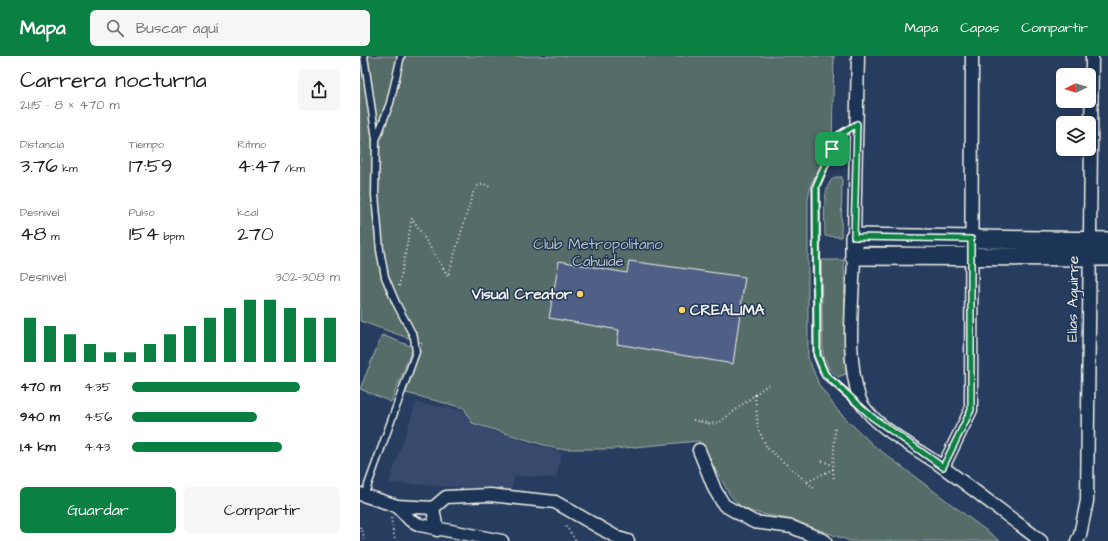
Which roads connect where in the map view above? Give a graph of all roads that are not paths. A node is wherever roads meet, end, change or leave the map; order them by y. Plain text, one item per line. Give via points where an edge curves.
1 (364, 56) edge
2 (401, 56) edge
3 (858, 56) edge
4 (972, 56) edge
5 (1092, 56) edge
6 (857, 124) junction
7 (376, 140) junction
8 (854, 237) junction
9 (971, 239) junction
10 (1089, 240) junction
11 (1108, 241) edge
12 (854, 256) junction
13 (971, 256) junction
14 (1089, 257) junction
15 (1108, 257) edge
16 (866, 411) junction
17 (699, 450) dead end
18 (943, 467) junction
19 (362, 495) edge
20 (393, 506) junction
21 (432, 508) junction
22 (437, 530) junction
23 (502, 541) edge
24 (628, 541) edge
25 (825, 541) edge
26 (1041, 541) edge
27 (1077, 541) edge

1 - 7 lane
2 - 7 lane via 390,103
3 - 6 street
4 - 9 street
5 - 10 street, Elias Aguirre
6 - 8 street
6 - 16 lane via 838,136 816,186 817,355 825,374
7 - 19 lane via 375,195 385,277 414,337 416,352
8 - 9 street
8 - 12 street
9 - 10 street
9 - 13 street
10 - 11 street
10 - 14 street, Elias Aguirre
12 - 13 street
12 - 16 street via 852,350 857,390
13 - 14 street
13 - 18 street via 971,410
14 - 15 street
14 - 27 street, Elias Aguirre via 1087,501
16 - 18 street
17 - 25 street via 724,505 754,522 792,527
18 - 26 street
19 - 20 street
20 - 21 street
20 - 22 street via 420,526
21 - 22 street
21 - 24 street via 446,497 490,495 555,502 618,538
22 - 23 street

